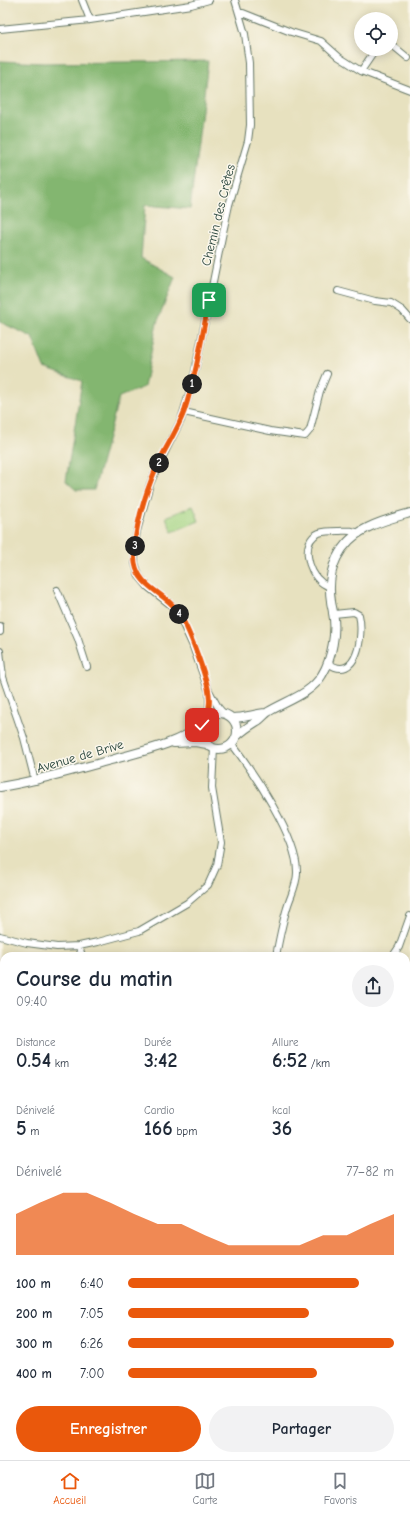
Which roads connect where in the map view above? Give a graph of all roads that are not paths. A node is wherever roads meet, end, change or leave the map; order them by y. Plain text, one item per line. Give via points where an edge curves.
1 (82, 0) edge
2 (208, 0) edge
3 (236, 0) edge
4 (239, 13) junction
5 (90, 20) junction
6 (0, 29) edge
7 (398, 50) edge
8 (371, 56) edge
9 (408, 58) dead end
10 (361, 71) junction
11 (410, 90) edge
12 (338, 291) dead end
13 (410, 319) edge
14 (328, 374) dead end
15 (184, 412) junction
16 (410, 513) edge
17 (359, 534) junction
18 (329, 586) junction
19 (57, 590) dead end
20 (334, 614) junction
21 (0, 626) edge
22 (0, 632) edge
23 (0, 650) edge
24 (328, 663) junction
25 (87, 667) dead end
26 (208, 690) junction
27 (223, 713) junction
28 (266, 713) junction
29 (208, 716) junction
30 (232, 718) junction
31 (202, 725) junction
32 (237, 736) junction
33 (165, 744) junction
34 (232, 744) junction
35 (210, 746) junction
36 (35, 781) junction
37 (0, 787) edge
38 (410, 916) edge
39 (0, 936) edge
40 (79, 946) junction
41 (81, 952) edge
42 (277, 952) edge
43 (396, 952) edge

1 - 5 street
2 - 5 street via 191,5
3 - 4 street, Chemin des Crêtes
4 - 10 street via 321,41
4 - 15 street, Chemin des Crêtes via 246,34 249,63 248,141 222,237 200,348
5 - 6 street
7 - 9 street
8 - 10 street
10 - 11 street
12 - 13 street via 375,301 391,302
14 - 15 street via 320,391 310,430 305,436
15 - 26 street, Chemin des Crêtes via 150,484 137,531 135,563 139,576 148,587 176,609 192,644
16 - 17 street via 366,528
17 - 18 street via 347,542 338,554
17 - 18 street via 355,531 330,531 313,537 308,554 309,563 320,582
18 - 20 street
19 - 25 street
20 - 24 street via 332,648
20 - 24 street via 354,612 358,615 358,649 349,666 340,669
21 - 22 street
23 - 36 street via 3,677 24,738
24 - 28 street via 322,676 312,686
26 - 27 street, Chemin des Crêtes
26 - 29 street, Chemin des Crêtes
27 - 29 street
27 - 30 street
28 - 30 street
28 - 32 street
29 - 31 street
30 - 32 street via 237,726
31 - 33 street via 190,734
31 - 35 street via 203,739
32 - 34 street
33 - 35 street via 195,742
33 - 36 street, Avenue de Brive
34 - 35 street via 220,749
34 - 42 street via 261,787 286,832 297,863 295,884
35 - 40 street via 212,788 221,842 217,866 208,885 187,903 139,931
36 - 37 street, Avenue de Brive
38 - 43 street
39 - 40 street via 27,944
40 - 41 street

